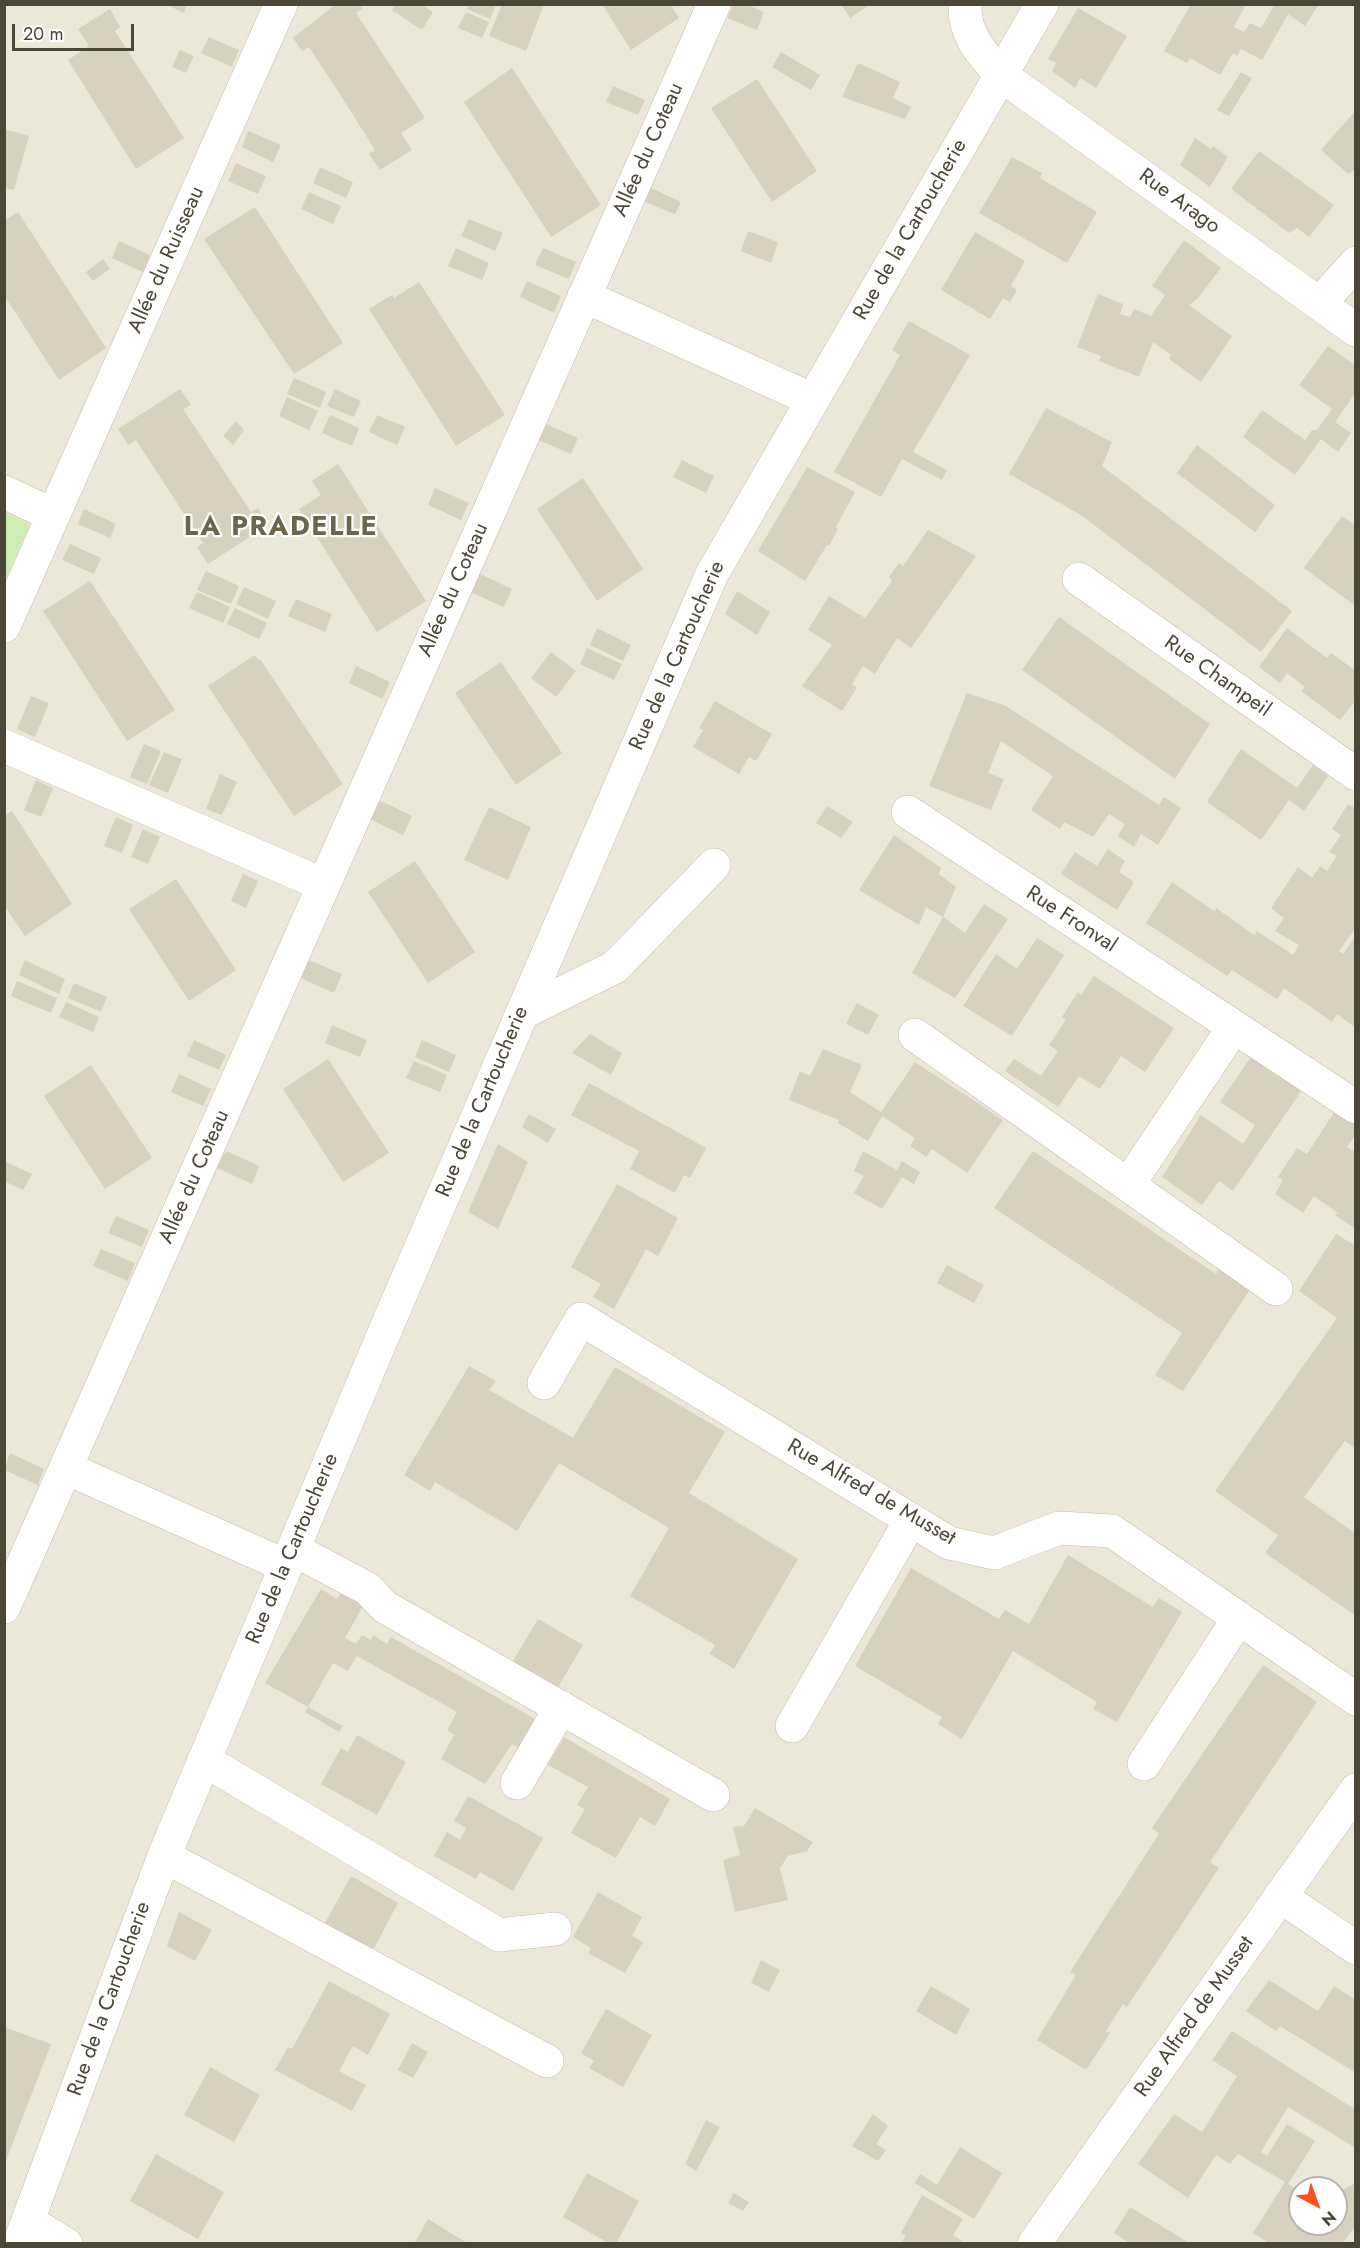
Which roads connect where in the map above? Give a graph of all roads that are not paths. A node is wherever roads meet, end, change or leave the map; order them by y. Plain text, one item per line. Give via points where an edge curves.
1 (281, 4) edge
2 (714, 4) edge
3 (964, 4) edge
4 (1042, 4) edge
5 (1001, 75) junction
6 (1356, 263) edge
7 (584, 296) junction
8 (1319, 304) junction
9 (1356, 330) edge
10 (813, 400) junction
11 (4, 492) edge
12 (53, 515) junction
13 (1079, 579) dead end
14 (4, 626) edge
15 (4, 746) edge
16 (1356, 774) edge
17 (908, 812) dead end
18 (714, 865) dead end
19 (324, 885) junction
20 (522, 1013) junction
21 (1234, 1027) junction
22 (915, 1035) dead end
23 (1356, 1107) edge
24 (1128, 1185) junction
25 (1276, 1289) dead end
26 (544, 1383) dead end
27 (66, 1468) junction
28 (911, 1520) junction
29 (289, 1558) junction
30 (4, 1607) edge
31 (1239, 1618) junction
32 (1356, 1699) edge
33 (561, 1707) junction
34 (792, 1726) dead end
35 (204, 1760) junction
36 (1144, 1764) dead end
37 (517, 1783) dead end
38 (1356, 1790) edge
39 (713, 1796) dead end
40 (164, 1856) junction
41 (1280, 1896) junction
42 (555, 1929) dead end
43 (1356, 1948) edge
44 (547, 2061) dead end
45 (24, 2232) edge
46 (66, 2244) edge
47 (1034, 2244) edge

1 - 12 street, Allée du Ruisseau
2 - 7 street, Allée du Coteau
3 - 5 street via 967,30
4 - 5 street, Rue de la Cartoucherie
5 - 8 street, Rue Arago
5 - 10 street, Rue de la Cartoucherie
6 - 8 street
7 - 10 street
7 - 19 street, Allée du Coteau
8 - 9 street, Rue Arago
10 - 20 street, Rue de la Cartoucherie via 712,574
11 - 12 street
12 - 14 street, Allée du Ruisseau
13 - 16 street, Rue Champeil
15 - 19 street
17 - 21 street, Rue Fronval
18 - 20 street via 615,967
19 - 27 street, Allée du Coteau
20 - 29 street, Rue de la Cartoucherie
21 - 23 street, Rue Fronval
21 - 24 street
22 - 24 street
24 - 25 street
26 - 28 street, Rue Alfred de Musset via 581,1318
27 - 29 street
27 - 30 street, Allée du Coteau
28 - 31 street, Rue Alfred de Musset via 950,1543 994,1553 1059,1528 1112,1531
28 - 34 street
29 - 33 street via 368,1589 386,1607
29 - 35 street, Rue de la Cartoucherie
31 - 32 street, Rue Alfred de Musset
31 - 36 street
33 - 37 street
33 - 39 street
35 - 40 street, Rue de la Cartoucherie
35 - 42 street via 499,1935
38 - 41 street, Rue Alfred de Musset
40 - 44 street
40 - 45 street, Rue de la Cartoucherie
41 - 43 street
41 - 47 street, Rue Alfred de Musset
45 - 46 street

